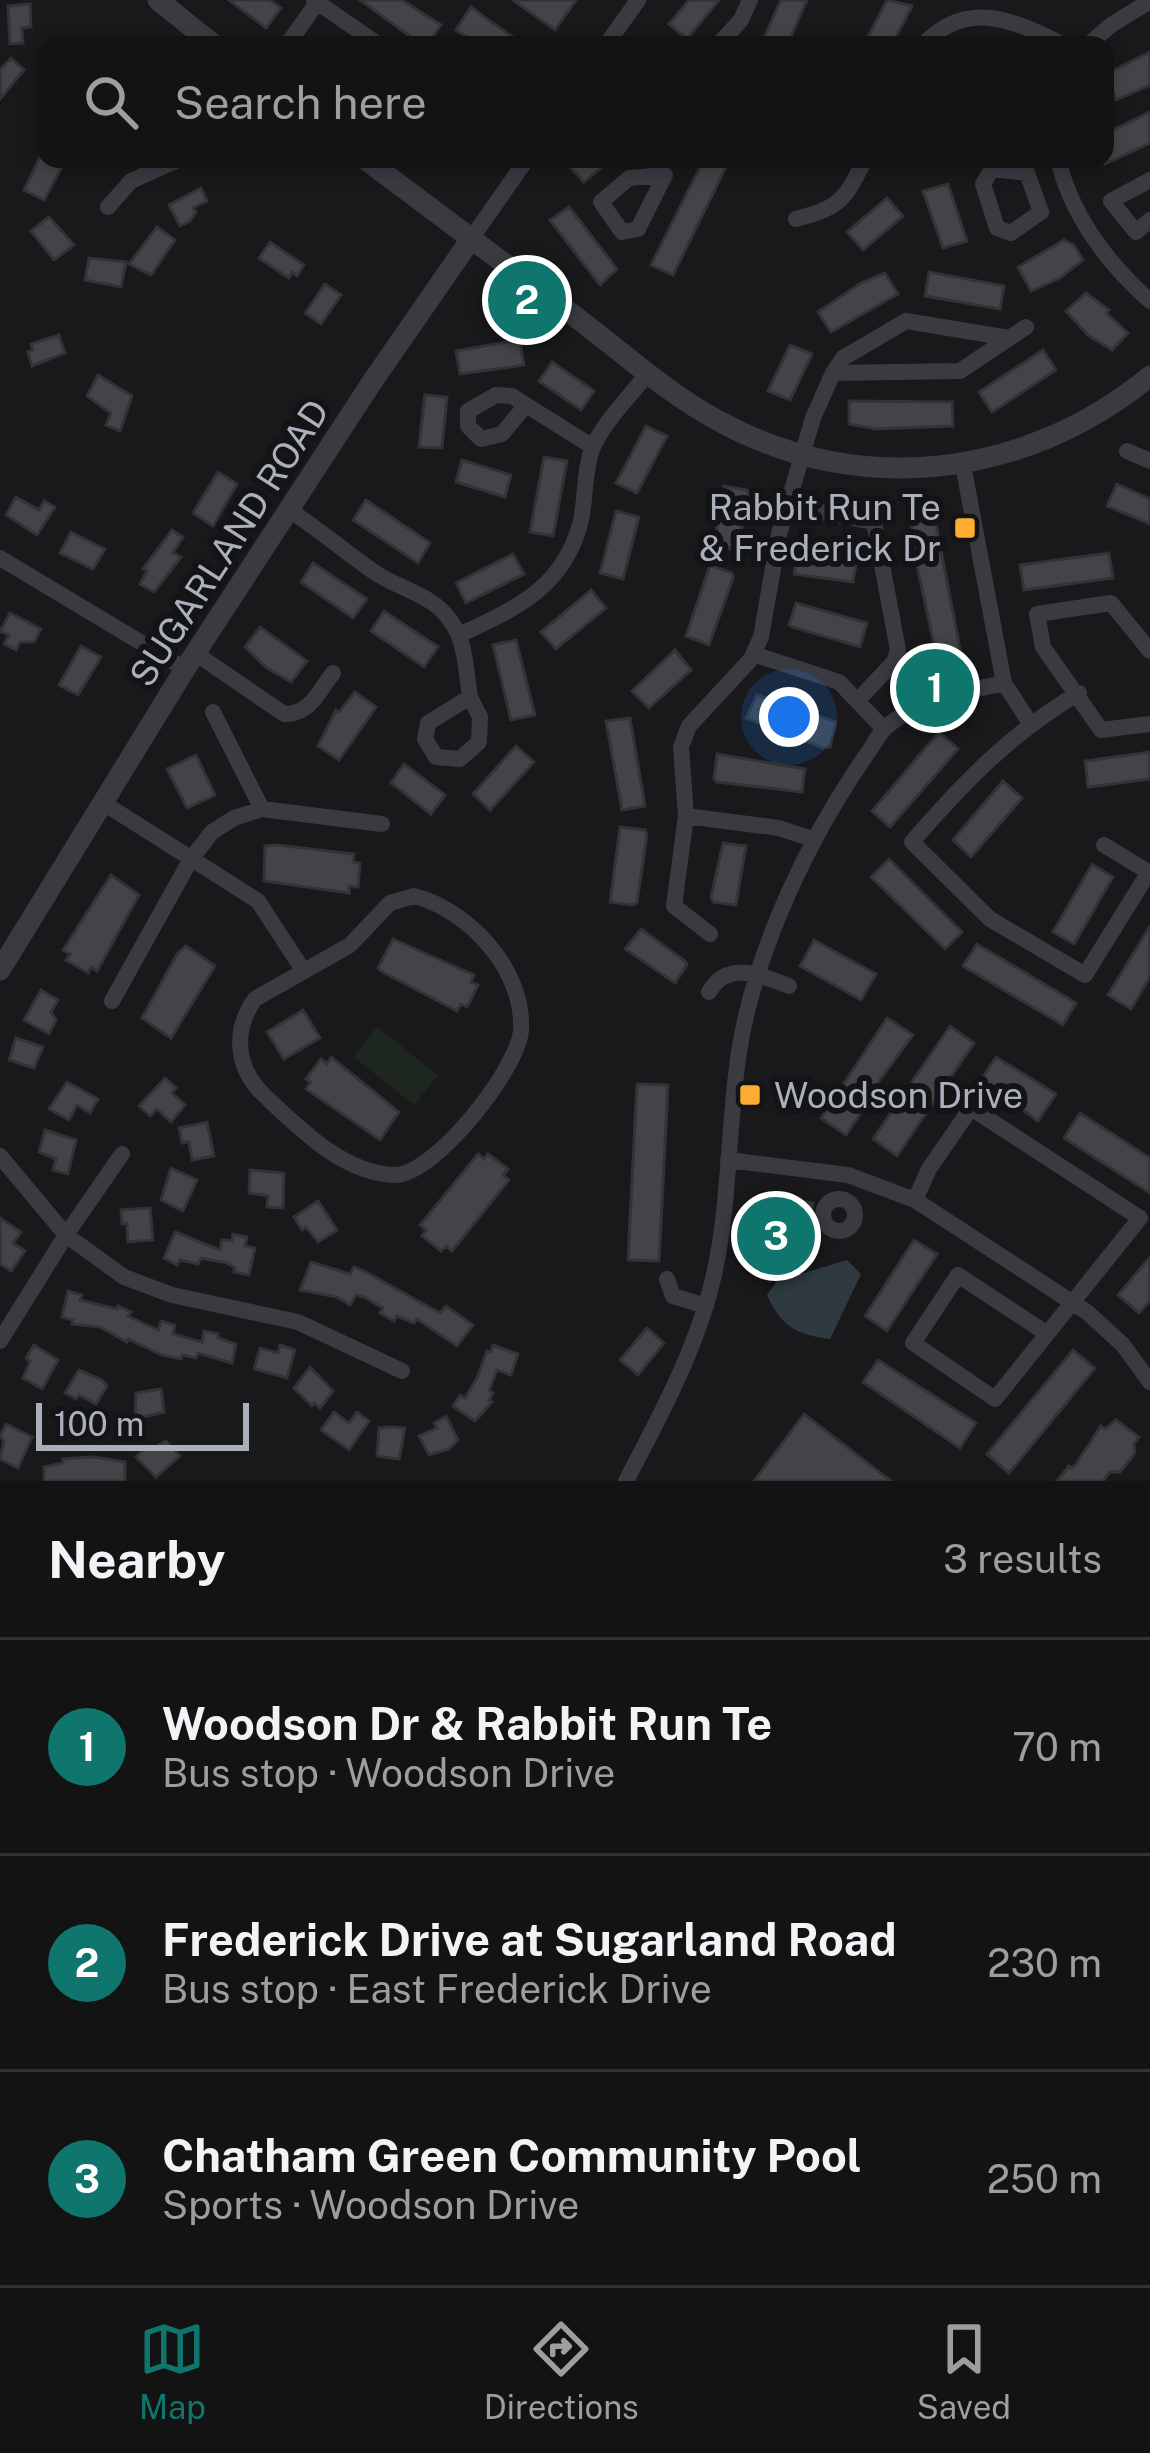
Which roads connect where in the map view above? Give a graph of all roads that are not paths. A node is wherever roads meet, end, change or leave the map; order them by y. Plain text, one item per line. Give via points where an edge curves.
1 (158, 0) edge
2 (638, 0) edge
3 (750, 0) edge
4 (317, 1) edge
5 (1150, 2) edge
6 (203, 36) edge
7 (293, 36) edge
8 (366, 36) edge
9 (612, 36) edge
10 (726, 36) edge
11 (932, 36) edge
12 (1046, 36) edge
13 (1098, 36) edge
14 (160, 168) edge
15 (377, 168) edge
16 (521, 168) edge
17 (861, 168) edge
18 (1061, 168) edge
19 (1150, 180) edge
20 (1070, 196) junction
21 (1111, 201) junction
22 (108, 207) dead end
23 (1041, 212) dead end
24 (1081, 217) junction
25 (796, 219) dead end
26 (1150, 220) edge
27 (471, 239) junction
28 (1150, 301) edge
29 (1026, 327) dead end
30 (1009, 338) junction
31 (649, 372) junction
32 (833, 373) junction
33 (1150, 376) edge
34 (526, 405) dead end
35 (593, 447) junction
36 (1127, 451) dead end
37 (802, 456) junction
38 (1150, 461) edge
39 (963, 465) junction
40 (788, 506) junction
41 (289, 510) junction
42 (0, 558) edge
43 (459, 635) junction
44 (1150, 651) edge
45 (753, 654) junction
46 (190, 661) junction
47 (332, 673) dead end
48 (1004, 683) junction
49 (1079, 693) junction
50 (470, 697) dead end
51 (858, 700) junction
52 (213, 712) dead end
53 (1030, 723) junction
54 (1150, 724) edge
55 (884, 729) junction
56 (105, 804) junction
57 (262, 809) junction
58 (686, 816) junction
59 (382, 824) dead end
60 (815, 840) junction
61 (1104, 845) dead end
62 (191, 859) junction
63 (1149, 872) edge
64 (710, 934) dead end
65 (0, 970) edge
66 (303, 970) junction
67 (758, 974) junction
68 (788, 986) dead end
69 (709, 992) dead end
70 (112, 1001) dead end
71 (122, 1154) dead end
72 (0, 1156) edge
73 (728, 1160) junction
74 (848, 1175) junction
75 (844, 1200) dead end
76 (915, 1200) junction
77 (66, 1235) junction
78 (667, 1280) dead end
79 (1071, 1302) junction
80 (706, 1306) junction
81 (1046, 1333) junction
82 (0, 1341) edge
83 (402, 1370) dead end
84 (1150, 1382) edge
85 (626, 1481) edge

1 - 6 street
2 - 9 street
3 - 10 street
4 - 7 street
4 - 8 street
5 - 13 street
11 - 12 street via 977,9
14 - 22 street via 131,181
15 - 27 street
16 - 27 street, SUGARLAND ROAD
17 - 25 street via 836,207
18 - 20 street
19 - 21 street
20 - 23 street
20 - 24 street
21 - 24 street
21 - 26 street via 1136,232
24 - 28 street
27 - 31 street
27 - 41 street, SUGARLAND ROAD
29 - 30 street
30 - 32 street via 960,371
30 - 32 street via 907,321 843,358
31 - 35 street
31 - 37 street via 722,423
32 - 37 street
33 - 39 street via 1052,439
34 - 35 street
35 - 43 street via 574,545 556,577 524,604
36 - 38 street
37 - 39 street via 894,470
37 - 40 street
39 - 48 street
40 - 45 street
40 - 51 street via 874,522 898,650
41 - 43 street via 378,575 435,603
41 - 46 street, SUGARLAND ROAD
42 - 46 street
43 - 50 street
44 - 49 street via 1111,603 1037,614 1043,647
45 - 51 street via 839,682
45 - 58 street via 689,726 681,747
46 - 47 street via 284,714 308,708
46 - 56 street, SUGARLAND ROAD
48 - 53 street
48 - 55 street via 926,705
49 - 53 street
49 - 54 street via 1101,730
51 - 55 street
52 - 57 street
53 - 63 street via 912,842 990,919 1084,975
55 - 60 street
56 - 62 street
56 - 65 street, SUGARLAND ROAD
57 - 59 street
57 - 62 street via 212,832
58 - 60 street
58 - 64 street via 674,906
60 - 67 street
61 - 63 street
62 - 66 street via 258,901
62 - 70 street
66 - 66 street via 350,945 390,903 414,896 474,927 500,963 519,1006 519,1042 495,1086 419,1169 378,1173 346,1161 255,1087 238,1042 245,1013
67 - 68 street
67 - 69 street via 723,974
67 - 73 street
71 - 77 street
72 - 77 street
73 - 74 street
73 - 80 street
74 - 75 street
74 - 76 street
76 - 79 street
76 - 79 street via 971,1108 1141,1218
77 - 82 street
77 - 83 street via 146,1287 298,1322
78 - 80 street via 674,1295
79 - 81 street
79 - 84 street via 1107,1327
80 - 85 street
81 - 81 street via 995,1399 913,1343 958,1275

